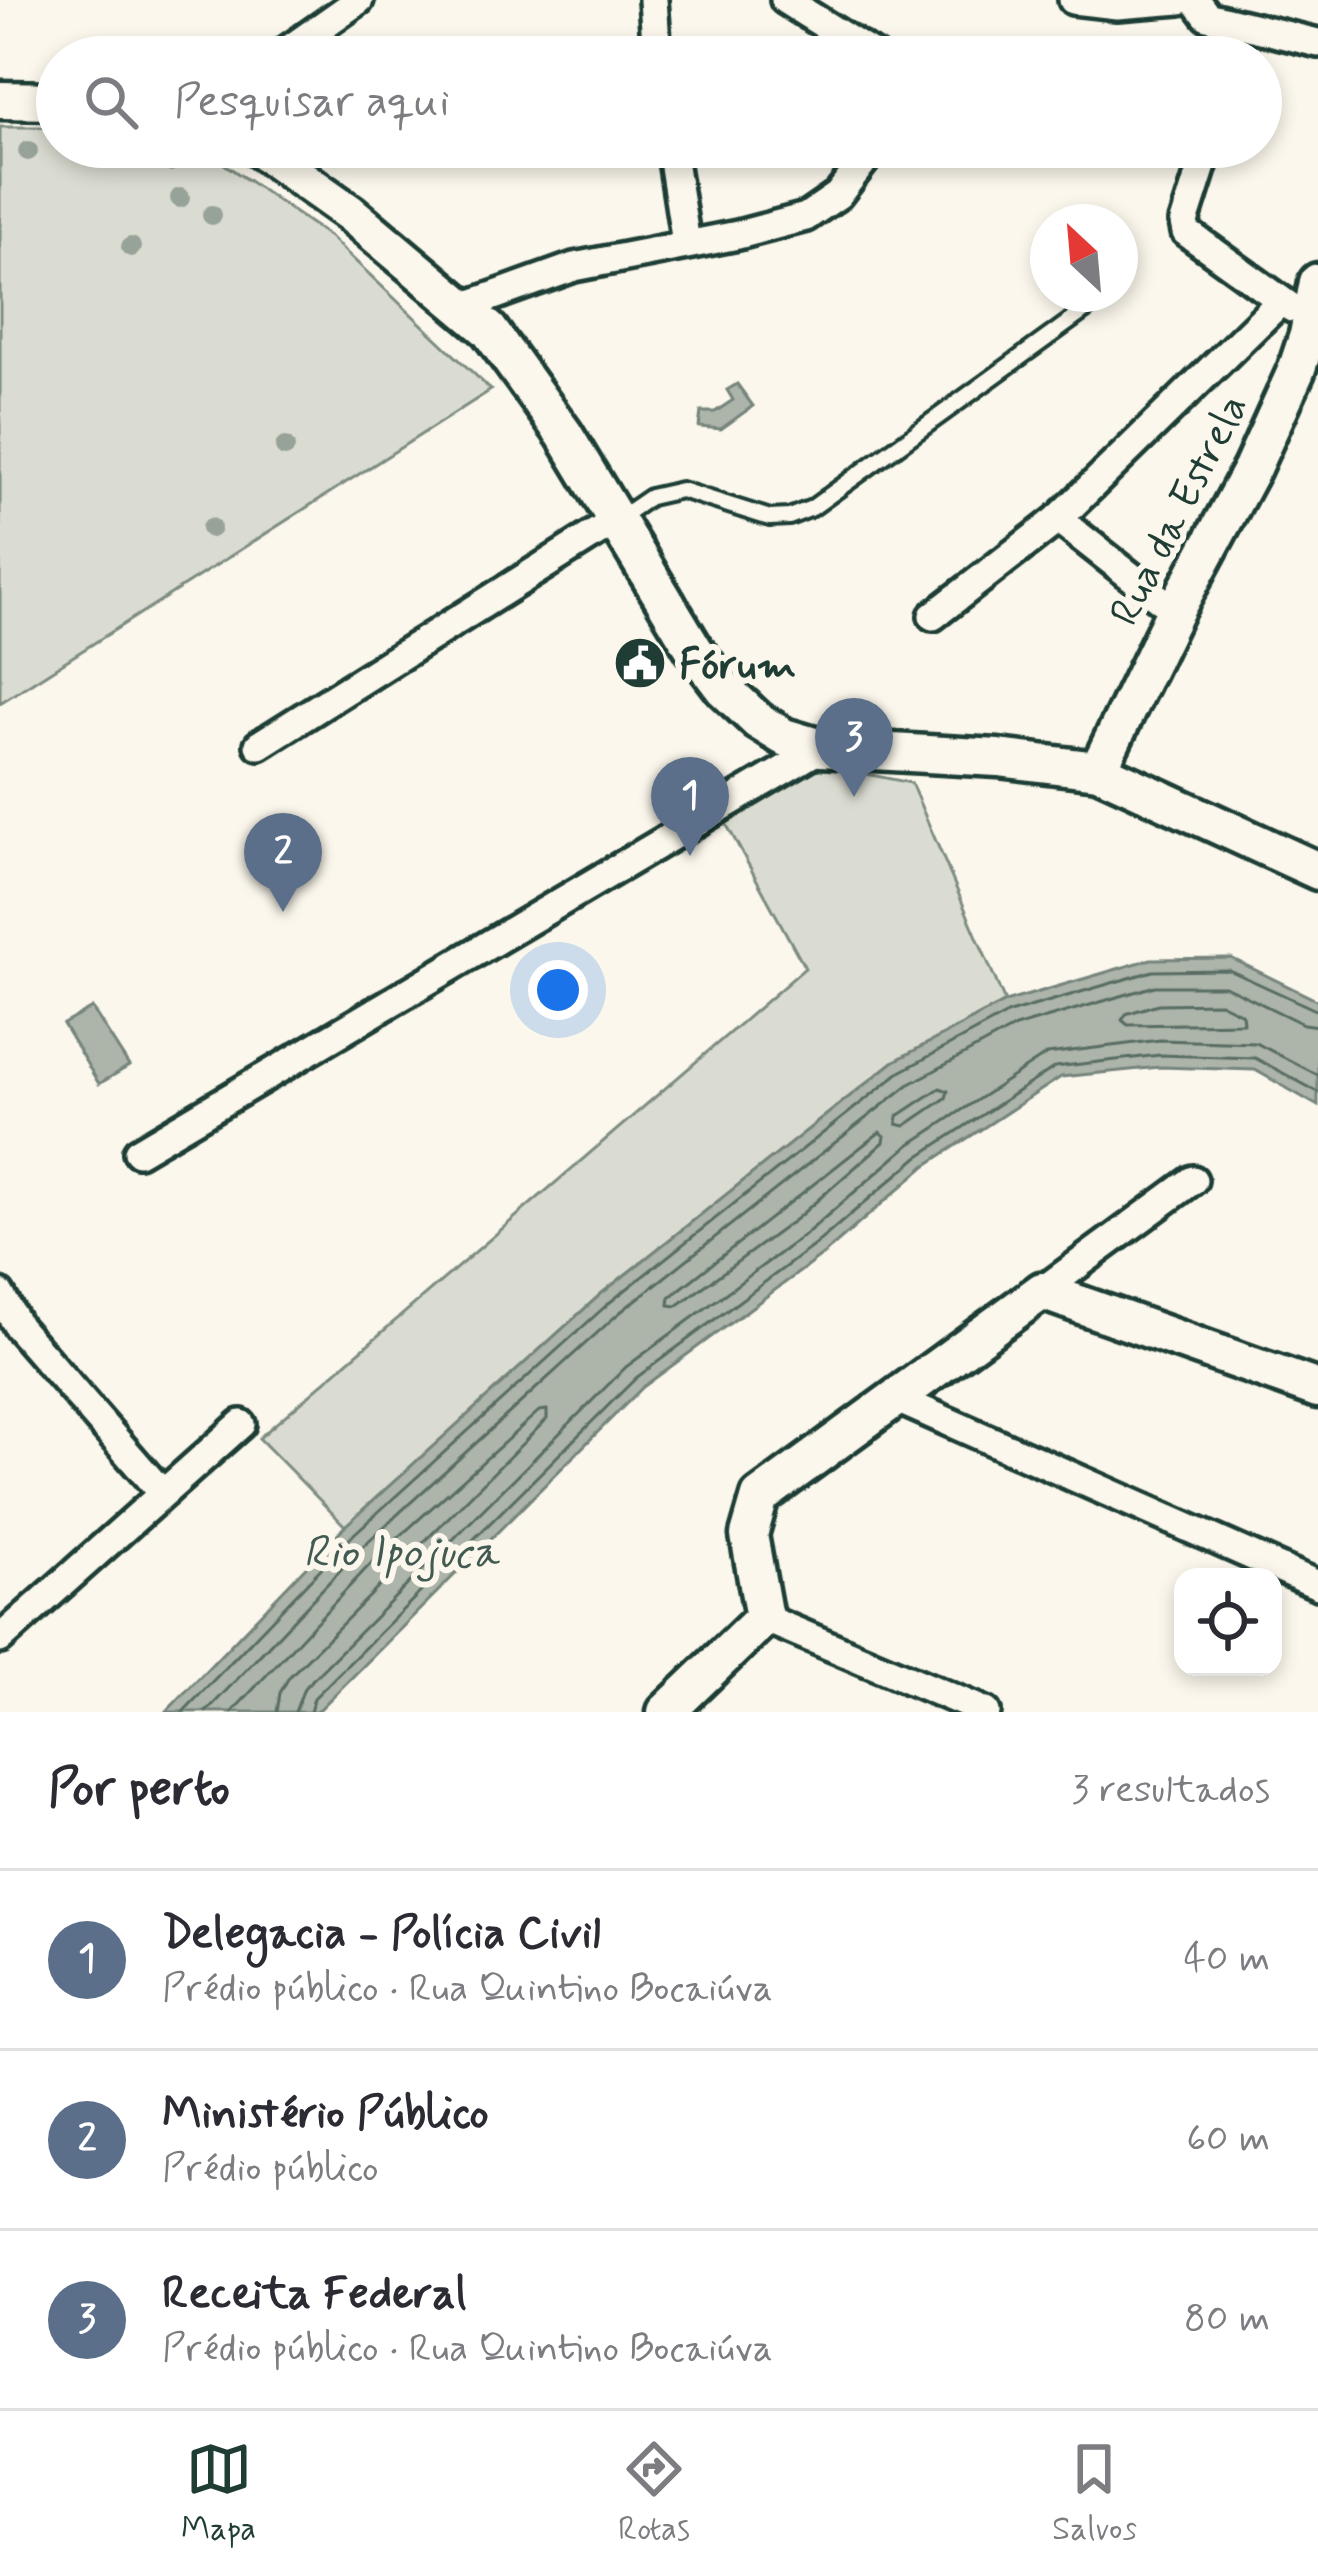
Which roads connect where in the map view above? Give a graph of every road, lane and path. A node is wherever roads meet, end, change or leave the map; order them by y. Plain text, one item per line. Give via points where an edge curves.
1 (358, 0) edge
2 (653, 0) edge
3 (785, 0) edge
4 (1073, 0) edge
5 (1180, 0) edge
6 (1195, 0) edge
7 (1246, 28) junction
8 (307, 36) edge
9 (656, 36) edge
10 (842, 36) edge
11 (1244, 36) edge
12 (1318, 43) edge
13 (0, 100) edge
14 (36, 101) edge
15 (287, 168) edge
16 (674, 168) edge
17 (859, 168) edge
18 (1201, 168) edge
19 (686, 243) junction
20 (1309, 296) edge
21 (463, 307) junction
22 (1082, 312) edge
23 (618, 519) junction
24 (1058, 519) junction
25 (1175, 610) junction
26 (933, 616) dead end
27 (259, 745) dead end
28 (821, 748) junction
29 (1098, 770) junction
30 (1318, 871) edge
31 (138, 1152) dead end
32 (1193, 1180) dead end
33 (1042, 1292) junction
34 (0, 1294) edge
35 (9, 1335) edge
36 (1318, 1389) edge
37 (897, 1399) junction
38 (242, 1424) dead end
39 (162, 1493) junction
40 (1318, 1585) edge
41 (764, 1618) junction
42 (0, 1639) edge
43 (938, 1694) junction
44 (666, 1712) edge
45 (910, 1712) edge
46 (986, 1712) edge

1 - 8 street
2 - 9 street
3 - 10 street
4 - 5 street
6 - 7 street via 1207,16
7 - 11 street
7 - 12 street
13 - 14 main road
15 - 21 main road
16 - 19 street
17 - 19 street via 821,210
18 - 20 street via 1186,232
19 - 21 street via 574,267
20 - 24 street
20 - 25 main road, Rua da Estrela via 1296,371
21 - 23 main road via 489,329
22 - 23 lane via 812,508 770,518 681,490 650,497
23 - 27 street
23 - 28 main road via 724,689 758,722
24 - 25 street
24 - 26 street
25 - 29 main road, Rua da Estrela
28 - 29 main road
28 - 31 street
29 - 30 main road
32 - 33 street
33 - 36 main road
33 - 37 main road
34 - 35 street
35 - 39 street
37 - 40 street
37 - 41 main road via 760,1497 748,1535
38 - 39 street
39 - 42 street
41 - 43 street
41 - 44 main road
43 - 45 street
43 - 46 street

